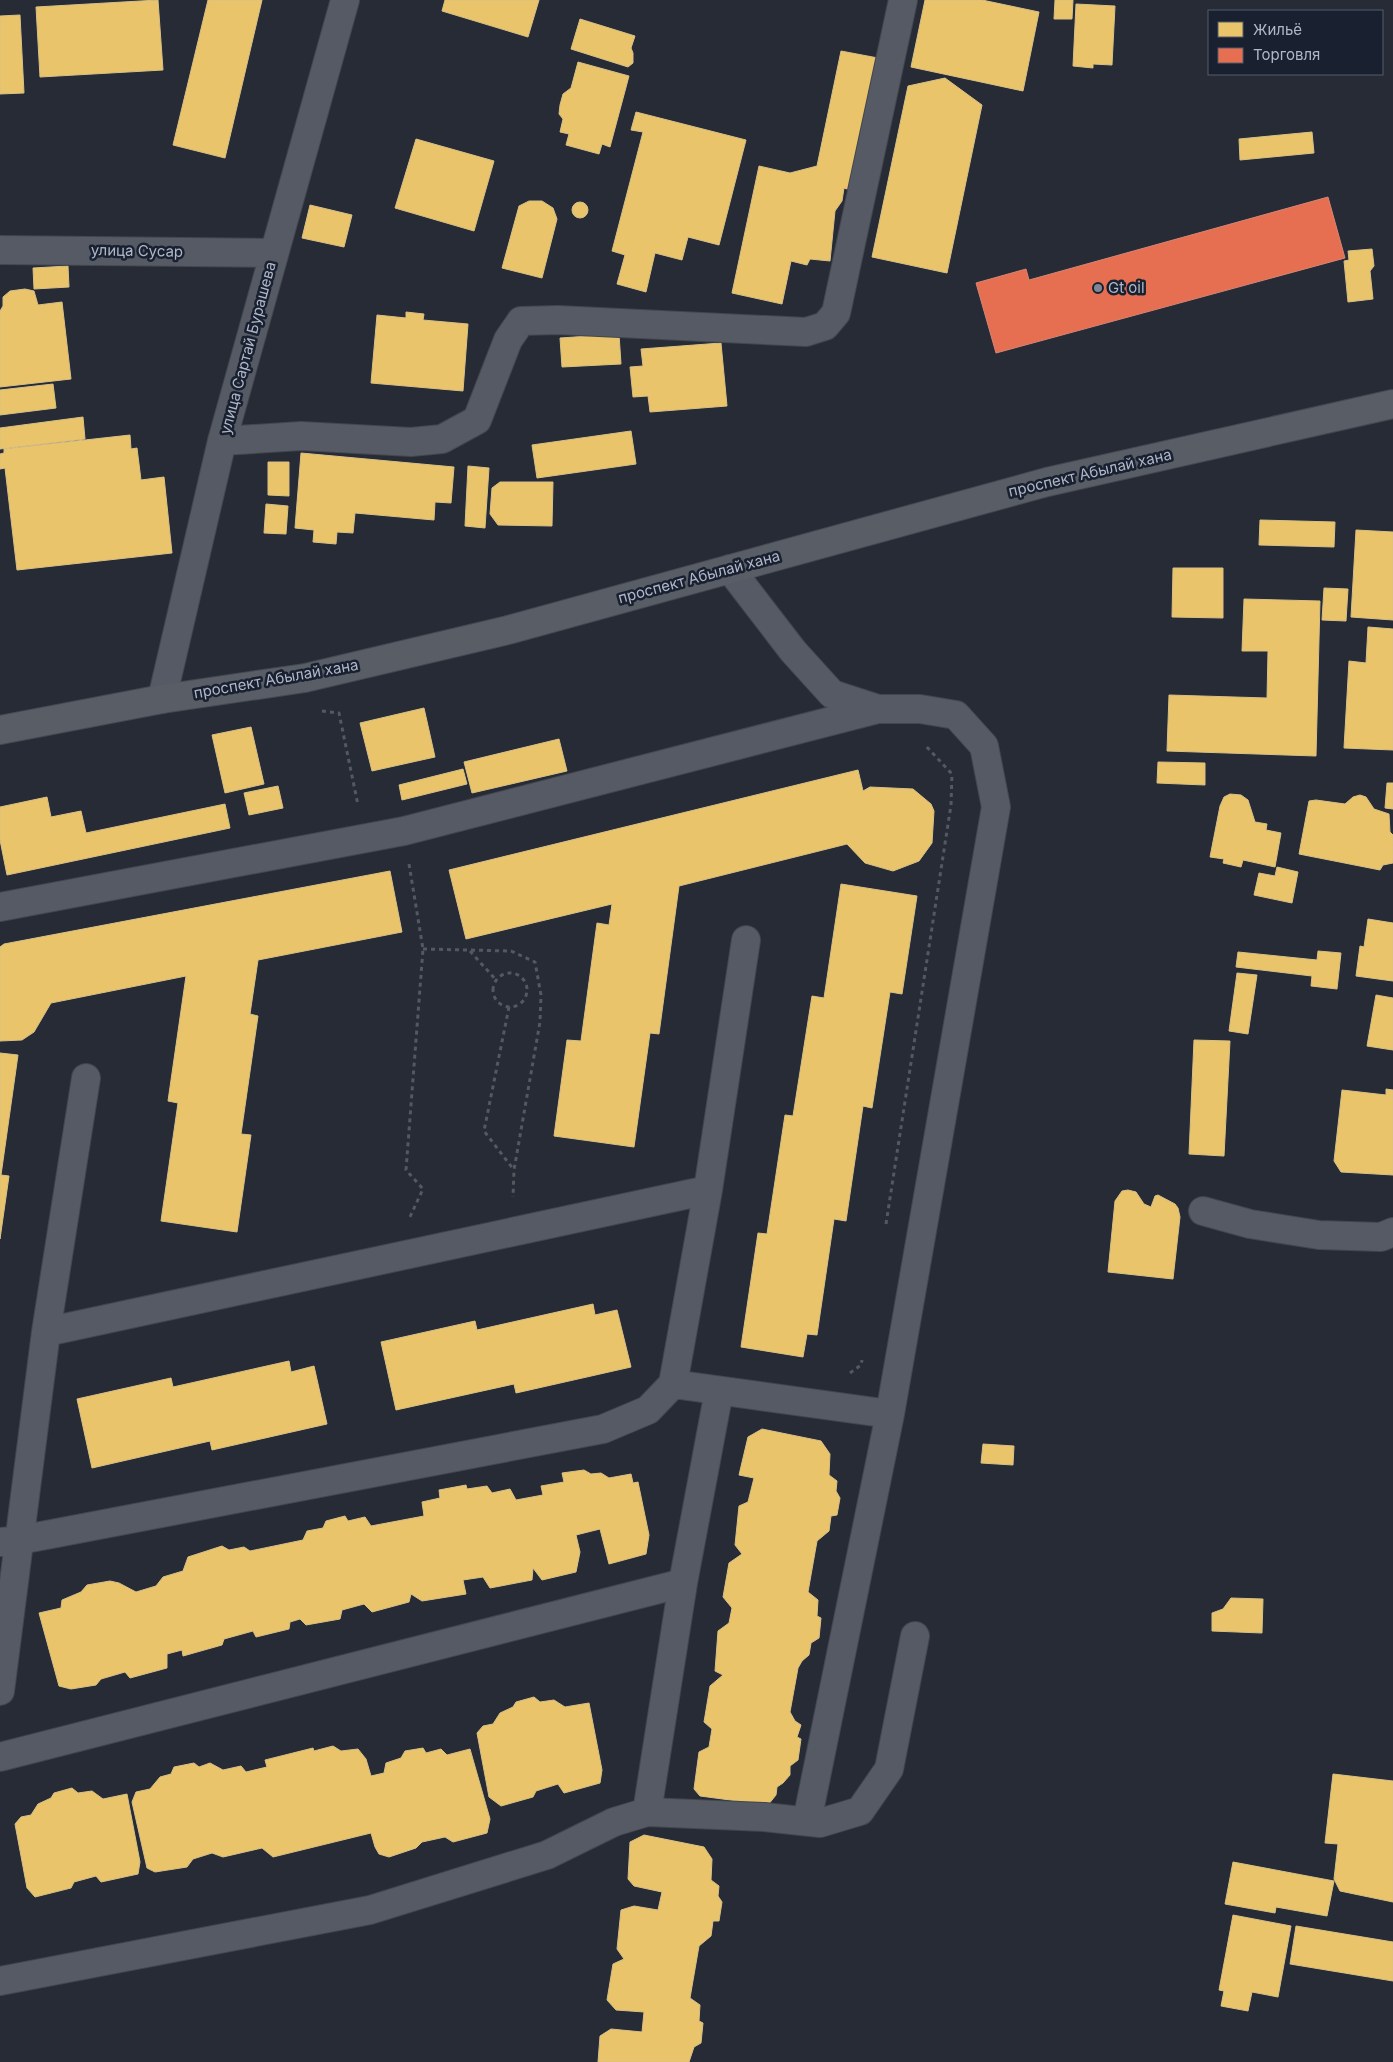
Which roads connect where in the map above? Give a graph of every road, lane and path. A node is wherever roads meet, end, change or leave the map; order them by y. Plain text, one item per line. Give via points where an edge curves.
1 (344, 0) edge
2 (903, 0) edge
3 (0, 250) edge
4 (274, 253) junction
5 (1393, 404) edge
6 (222, 441) junction
7 (730, 569) junction
8 (305, 678) junction
9 (162, 699) junction
10 (878, 709) junction
11 (0, 730) edge
12 (917, 742) dead end
13 (404, 831) junction
14 (0, 907) edge
15 (746, 940) dead end
16 (423, 949) junction
17 (470, 951) junction
18 (496, 980) junction
19 (509, 1007) junction
20 (86, 1078) dead end
21 (514, 1170) junction
22 (708, 1190) junction
23 (1203, 1211) dead end
24 (512, 1232) junction
25 (884, 1232) dead end
26 (1393, 1232) edge
27 (402, 1256) junction
28 (46, 1332) junction
29 (864, 1357) dead end
30 (844, 1377) dead end
31 (673, 1384) junction
32 (719, 1392) junction
33 (890, 1414) junction
34 (10, 1541) edge
35 (683, 1582) junction
36 (915, 1636) dead end
37 (0, 1691) edge
38 (0, 1757) edge
39 (647, 1812) junction
40 (807, 1821) junction
41 (0, 1981) edge

1 - 4 street, улица Сартай Бурашева
2 - 6 street via 836,313 825,326 806,332 521,321 508,340 477,420 442,439 411,442 301,436
3 - 4 street, улица Сусар
4 - 6 street, улица Сартай Бурашева
5 - 7 main road, проспект Абылай хана via 1047,482
6 - 9 street, улица Сартай Бурашева
7 - 8 main road, проспект Абылай хана via 508,630
7 - 10 street via 793,651 832,694
8 - 9 main road, проспект Абылай хана
8 - 13 path via 314,710 339,713 359,807
9 - 11 main road, проспект Абылай хана
10 - 13 street
10 - 33 street via 920,709 956,715 984,746 996,807
12 - 25 path via 925,745 952,774 951,805
13 - 14 street
13 - 16 path
15 - 22 street
16 - 17 path
16 - 27 path via 406,1170 423,1189 410,1214
17 - 18 path
17 - 21 path via 511,951 535,962 542,995
18 - 19 path via 494,998
18 - 19 path via 501,975 517,974 528,986 524,1001
19 - 21 path via 484,1131
20 - 28 street
21 - 24 path
22 - 24 street
22 - 31 street
23 - 26 street via 1250,1224 1318,1236 1381,1238
24 - 27 street
27 - 28 street
28 - 34 street
29 - 30 path via 861,1365
31 - 32 street
31 - 34 street via 648,1410 603,1429
32 - 33 street
32 - 35 street
33 - 40 street
34 - 37 street
35 - 38 street
35 - 39 street
36 - 40 street via 889,1769 860,1811 820,1823
39 - 40 street
39 - 41 street via 614,1822 547,1855 370,1910

